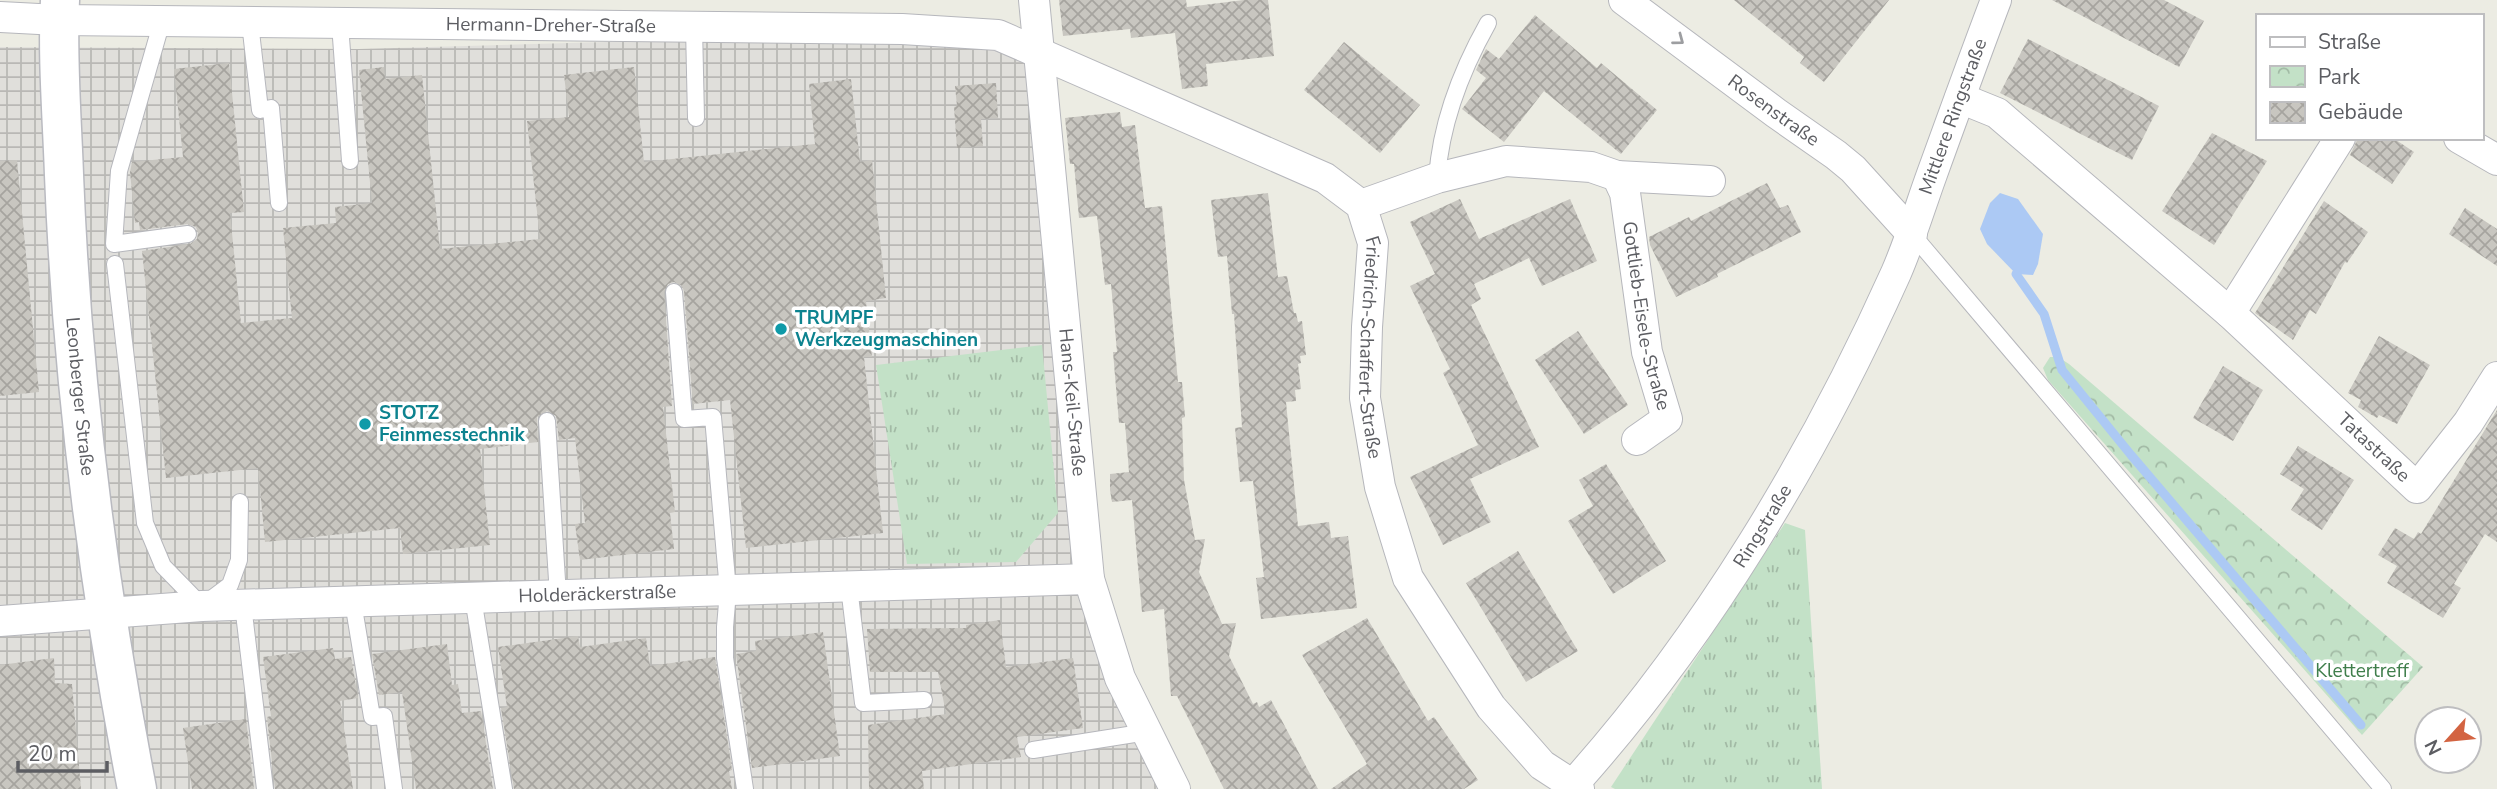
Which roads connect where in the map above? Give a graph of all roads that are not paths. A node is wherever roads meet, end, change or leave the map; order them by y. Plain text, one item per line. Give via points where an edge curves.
1 (1034, 0) edge
2 (1624, 0) edge
3 (1996, 0) edge
4 (59, 10) edge
5 (353, 16) edge
6 (0, 17) edge
7 (162, 21) junction
8 (250, 23) junction
9 (1488, 23) dead end
10 (694, 27) junction
11 (1040, 54) junction
12 (1960, 98) junction
13 (696, 118) dead end
14 (2339, 140) edge
15 (2462, 140) edge
16 (2497, 160) edge
17 (350, 161) dead end
18 (1617, 176) junction
19 (1437, 178) junction
20 (1710, 181) dead end
21 (279, 203) dead end
22 (1362, 205) junction
23 (188, 234) dead end
24 (1912, 234) junction
25 (115, 264) dead end
26 (674, 292) dead end
27 (2230, 313) junction
28 (2497, 377) edge
29 (547, 421) dead end
30 (1637, 440) dead end
31 (240, 502) dead end
32 (1088, 579) junction
33 (849, 587) junction
34 (728, 591) junction
35 (558, 596) junction
36 (473, 598) junction
37 (353, 602) junction
38 (243, 605) junction
39 (202, 606) junction
40 (106, 613) junction
41 (0, 621) edge
42 (924, 700) dead end
43 (1147, 732) junction
44 (1033, 750) dead end
45 (1573, 788) edge
46 (137, 789) edge
47 (265, 789) edge
48 (394, 789) edge
49 (504, 789) edge
50 (745, 789) edge
51 (1175, 789) edge
52 (2383, 789) edge

1 - 11 street, Hans-Keil-Straße
2 -> 24 street, Rosenstraße via 1836,155
3 - 12 street, Mittlere Ringstraße
4 - 6 street, Hermann-Dreher-Straße
4 - 7 street, Hermann-Dreher-Straße
4 - 40 main road, Leonberger Straße via 68,280
5 - 8 street, Hermann-Dreher-Straße
5 - 10 street, Hermann-Dreher-Straße
5 - 17 lane
7 - 8 street, Hermann-Dreher-Straße
7 - 23 lane via 119,171 114,244
8 - 21 lane via 260,110 271,108
9 - 19 lane via 1468,58 1450,107 1438,153
10 - 11 street, Hermann-Dreher-Straße via 998,34
10 - 13 lane
11 - 22 street via 1325,178
11 - 32 street, Hans-Keil-Straße
12 - 24 street, Mittlere Ringstraße
12 - 27 street, Tatastraße via 1997,113
14 - 27 street
15 - 16 street
18 - 19 street via 1591,167 1506,161
18 - 20 street
18 - 30 street, Gottlieb-Eisele-Straße via 1625,193 1647,352 1667,419
19 - 22 street
22 - 45 street, Friedrich-Schaffert-Straße via 1373,243 1366,398 1380,487 1408,578 1491,707 1542,765
24 - 45 street, Ringstraße via 1824,421 1730,580
24 - 52 lane
25 - 39 lane via 145,523 163,566
26 - 34 lane via 684,419 713,417
27 - 28 street, Tatastraße via 2417,488 2469,423
29 - 35 lane
31 - 39 lane via 239,560 230,585
32 - 33 street, Holderäckerstraße
32 - 43 street, Hans-Keil-Straße via 1121,678
33 - 34 street, Holderäckerstraße
33 - 42 lane via 863,703
34 - 35 street, Holderäckerstraße
34 - 50 lane via 725,658
35 - 36 street, Holderäckerstraße
36 - 37 street, Holderäckerstraße
36 - 49 lane
37 - 38 street, Holderäckerstraße
37 - 48 lane via 372,717 384,716
38 - 39 street, Holderäckerstraße
38 - 47 lane
39 - 40 street, Holderäckerstraße
40 - 41 street, Holderäckerstraße
40 - 46 main road, Leonberger Straße
43 - 44 lane
43 - 51 street, Hans-Keil-Straße

